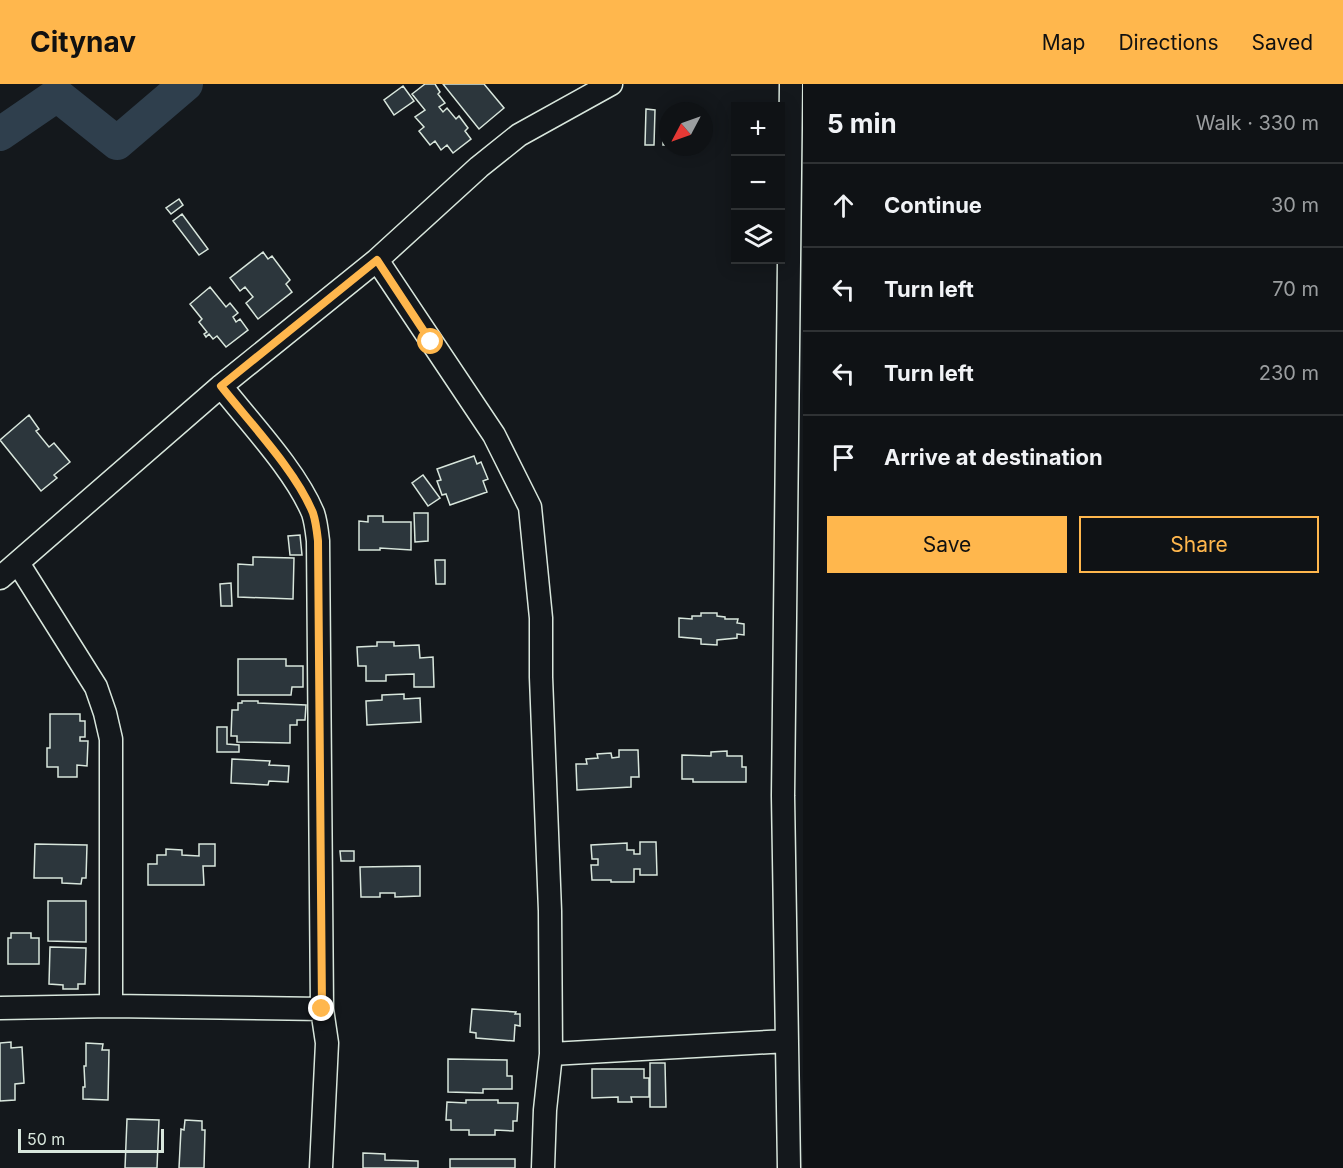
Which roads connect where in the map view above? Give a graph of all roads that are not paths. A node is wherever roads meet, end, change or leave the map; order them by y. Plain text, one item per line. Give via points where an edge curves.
1 (611, 84) edge
2 (791, 84) edge
3 (377, 260) junction
4 (221, 386) junction
5 (18, 563) junction
6 (0, 578) edge
7 (111, 1006) junction
8 (0, 1008) edge
9 (322, 1009) junction
10 (787, 1041) junction
11 (552, 1054) junction
12 (321, 1168) edge
13 (543, 1168) edge
14 (789, 1168) edge

1 - 3 street via 519,135
2 - 10 street via 783,796
3 - 4 street
3 - 11 street via 494,435 530,507 541,618
4 - 5 street
4 - 9 street via 292,476 314,516 318,541
5 - 6 street
5 - 7 street via 96,687 111,739
7 - 8 street
7 - 9 street
9 - 12 street via 327,1043
10 - 11 street
10 - 14 street
11 - 13 street

